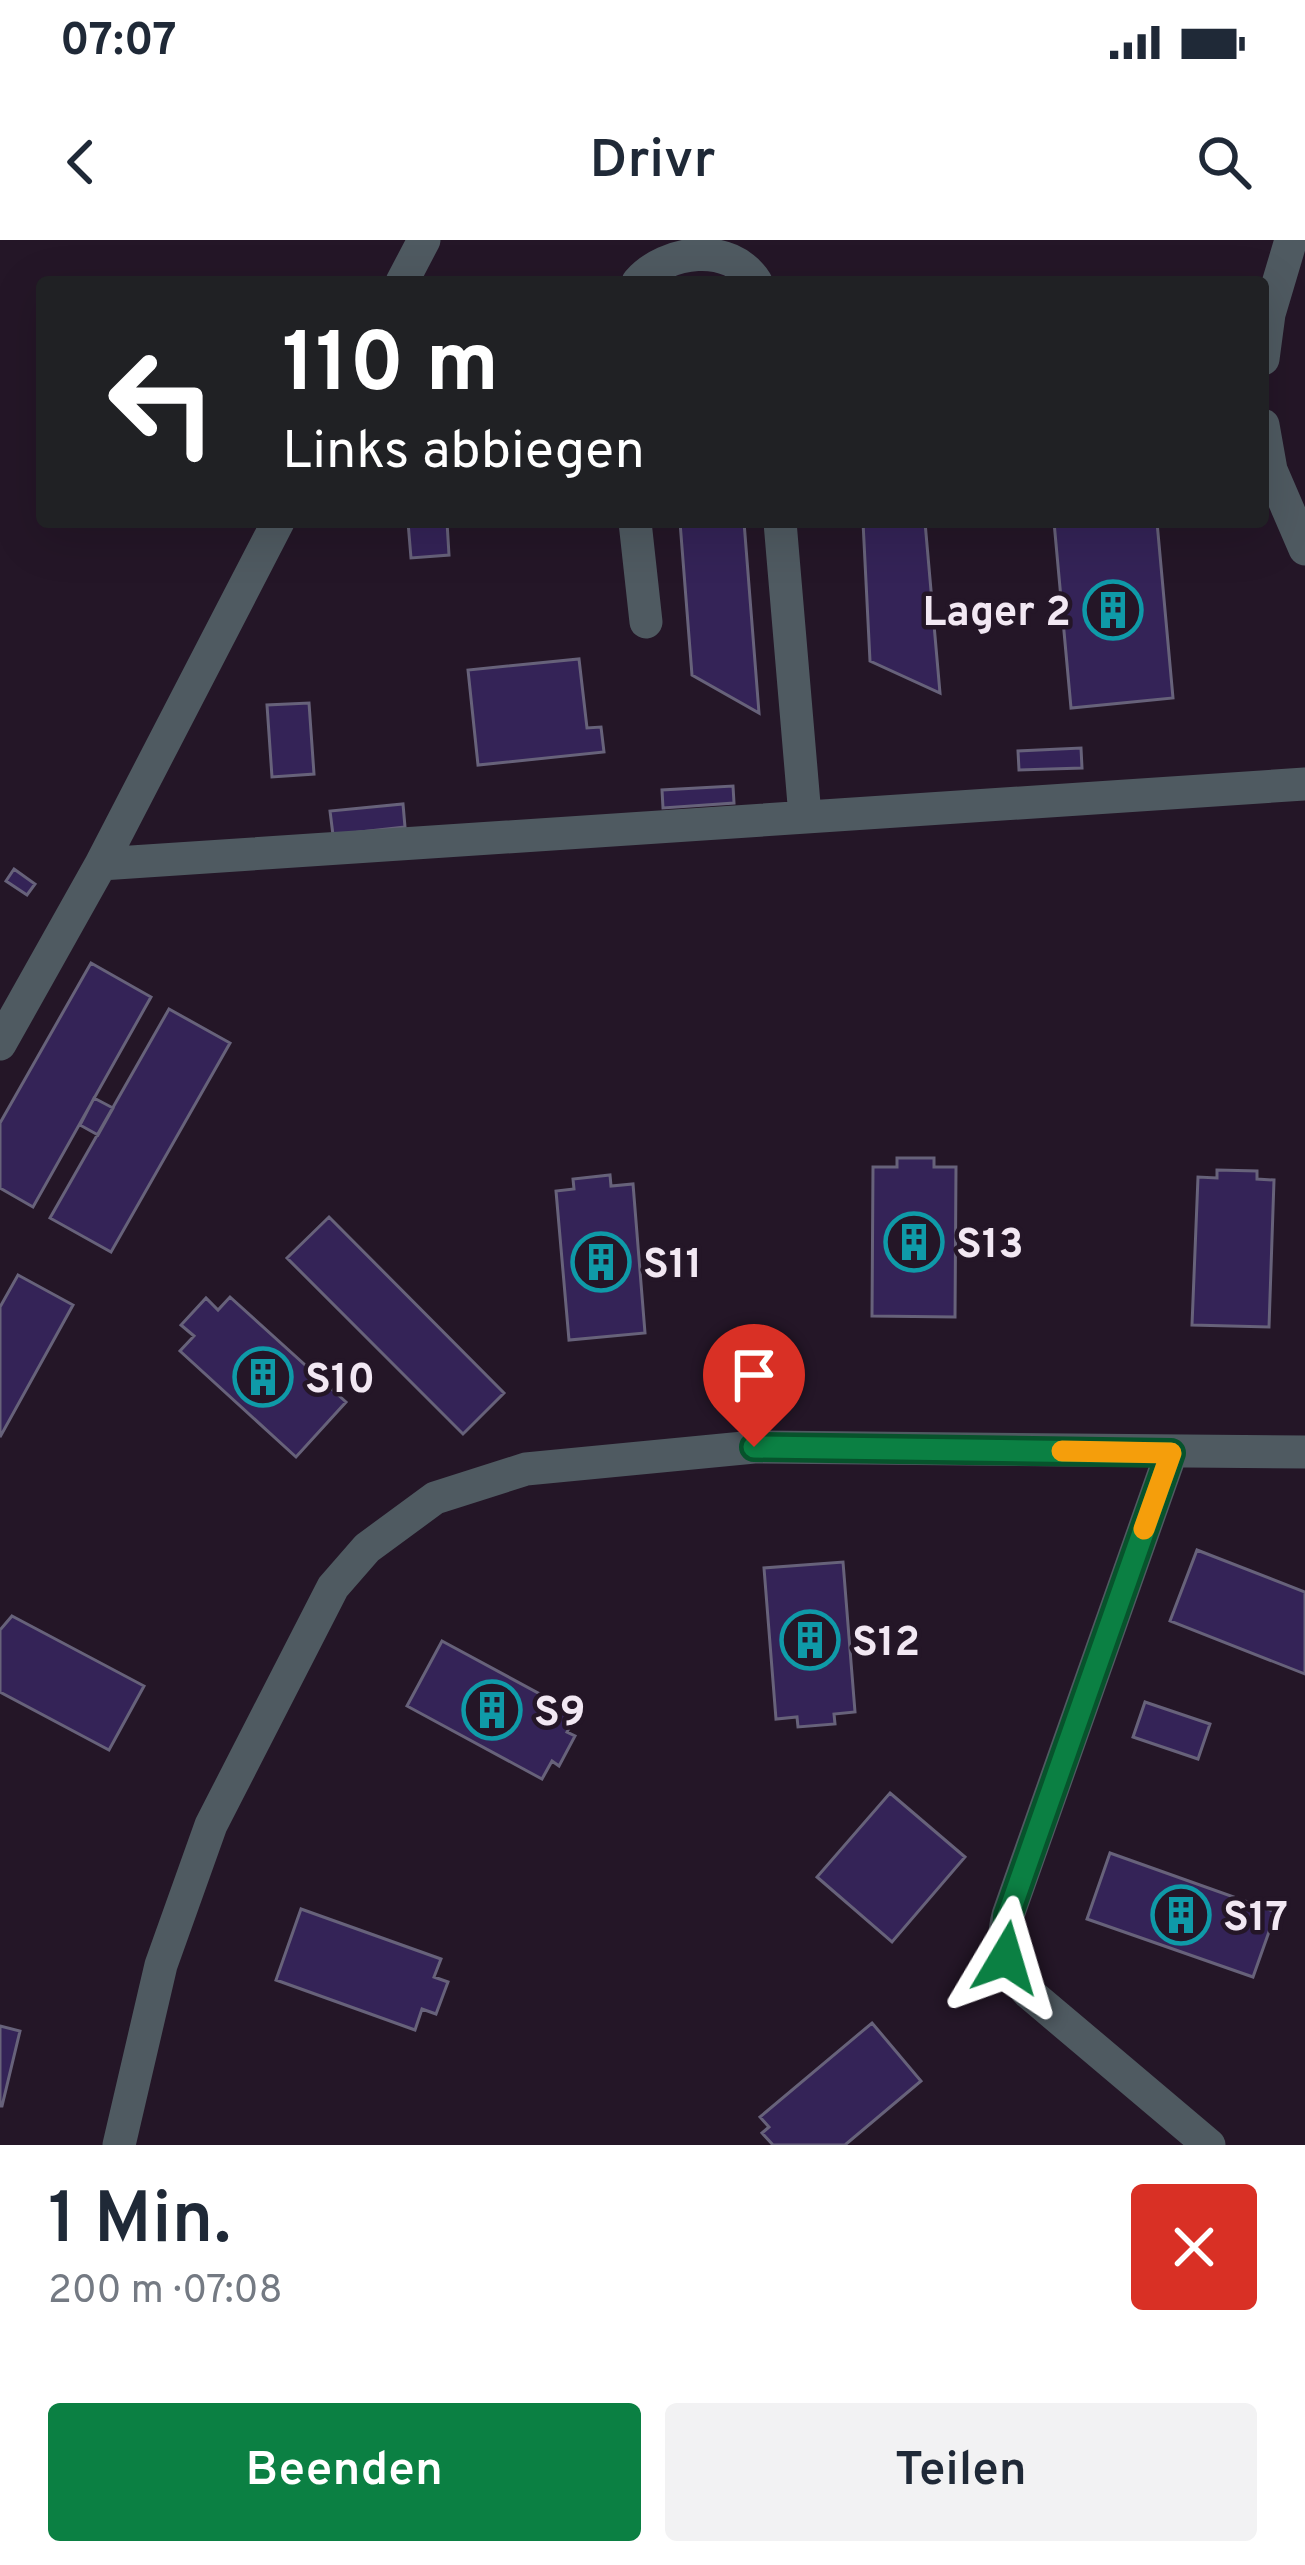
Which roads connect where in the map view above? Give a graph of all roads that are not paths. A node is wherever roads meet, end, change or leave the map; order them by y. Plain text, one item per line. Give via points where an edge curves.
1 (424, 240) edge
2 (1291, 240) edge
3 (405, 276) edge
4 (646, 276) edge
5 (751, 276) edge
6 (1269, 314) edge
7 (1269, 459) edge
8 (275, 528) edge
9 (636, 528) edge
10 (781, 528) edge
11 (1305, 549) edge
12 (646, 622) dead end
13 (1305, 784) edge
14 (806, 816) junction
15 (101, 864) junction
16 (0, 1043) edge
17 (1305, 1452) edge
18 (1171, 1453) junction
19 (119, 2145) edge
20 (1209, 2145) edge

1 - 3 lane
2 - 6 lane
4 - 5 lane via 669,258 711,256 739,263
7 - 11 lane
8 - 15 lane
9 - 12 lane
10 - 14 lane
13 - 14 lane
14 - 15 lane
15 - 16 lane
17 - 18 lane
18 - 19 lane via 754,1447 526,1469 435,1498 367,1548 333,1587 211,1826 161,1965
18 - 20 lane via 1004,1943 1029,1993

